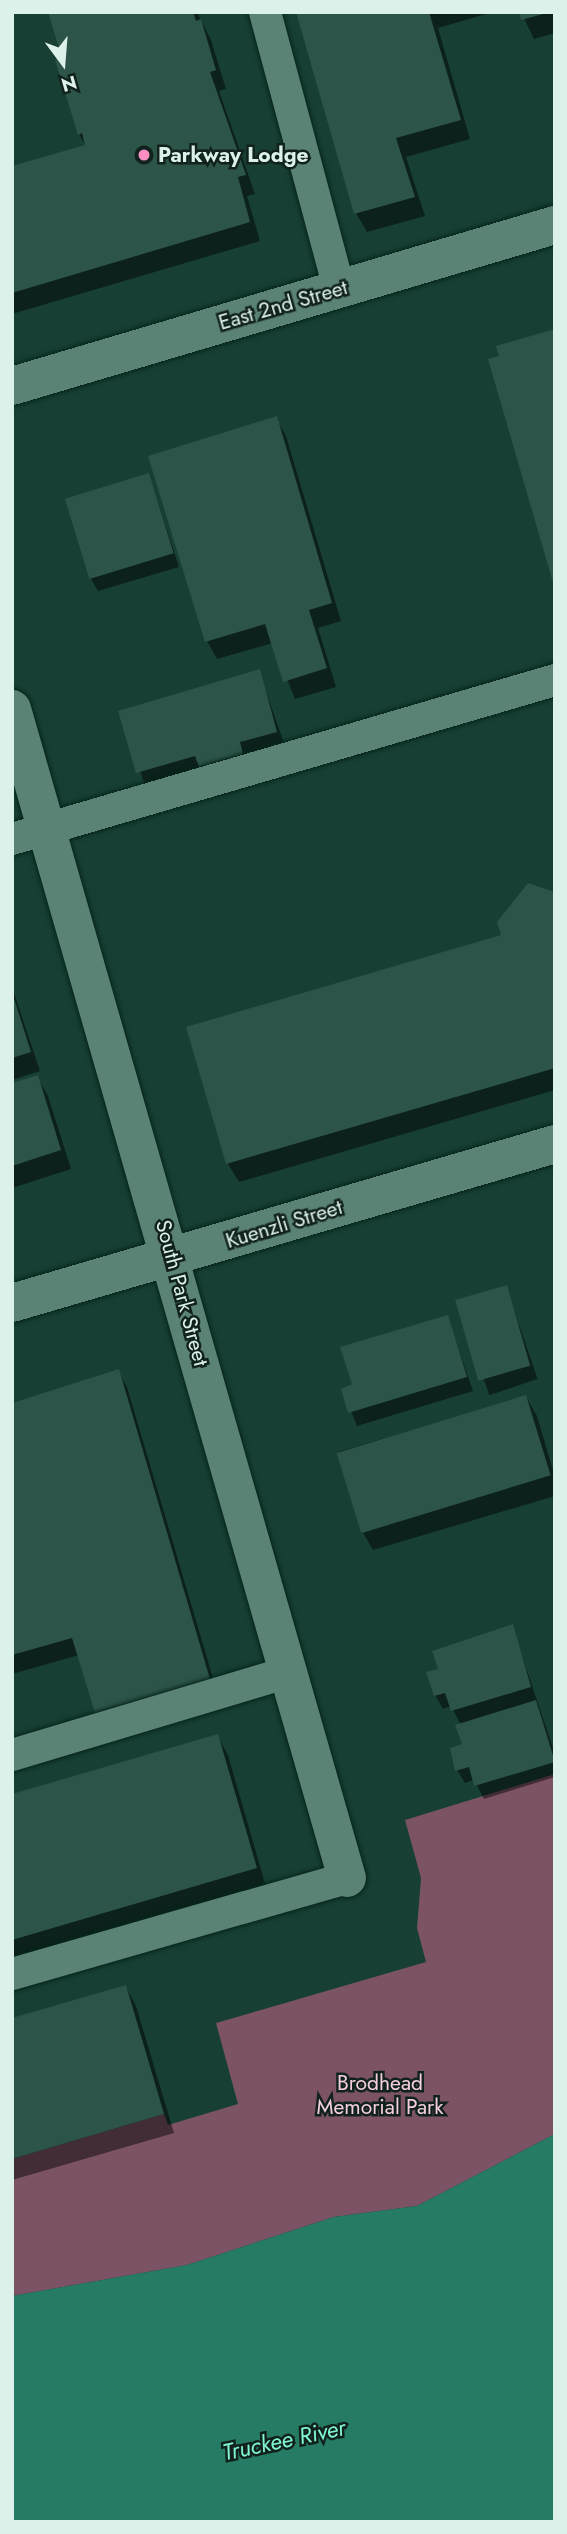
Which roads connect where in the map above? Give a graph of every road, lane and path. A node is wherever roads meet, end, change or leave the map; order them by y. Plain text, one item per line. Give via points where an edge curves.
1 (265, 12) edge
2 (555, 225) edge
3 (339, 289) junction
4 (12, 386) edge
5 (555, 680) edge
6 (12, 709) edge
7 (30, 835) edge
8 (555, 1144) edge
9 (172, 1258) junction
10 (12, 1303) edge
11 (286, 1673) junction
12 (12, 1755) edge
13 (347, 1878) joint
14 (12, 1974) edge

1 - 3 lane
2 - 3 street, East 2nd Street
3 - 4 street, East 2nd Street
5 - 7 lane
6 - 7 street, South Park Street
7 - 9 street, South Park Street
8 - 9 street, Kuenzli Street
9 - 10 street, Kuenzli Street
9 - 11 street, South Park Street
11 - 12 lane
11 - 13 street, South Park Street
13 - 14 lane

